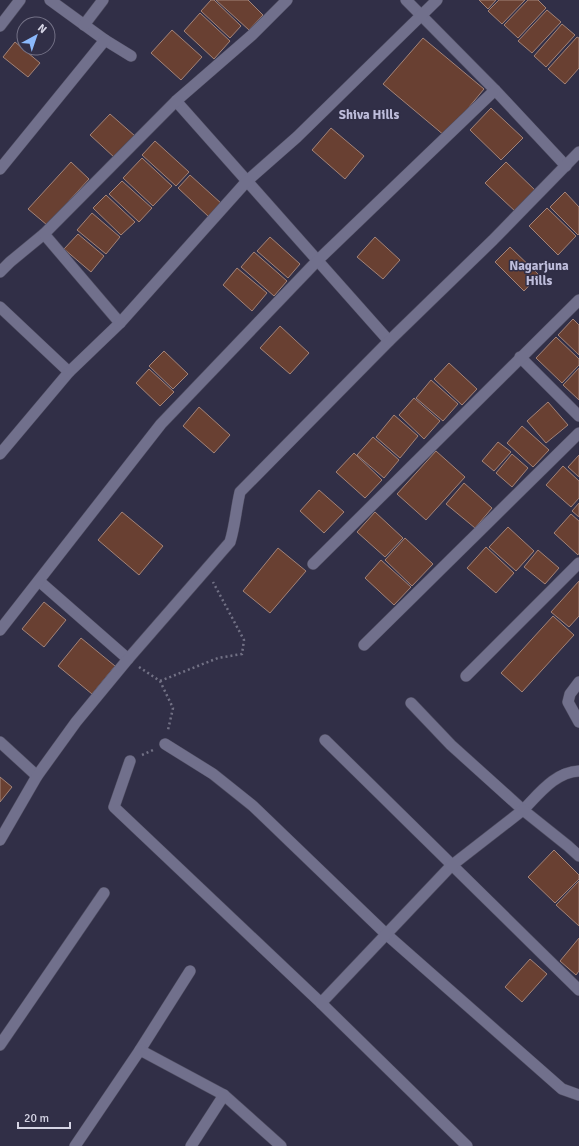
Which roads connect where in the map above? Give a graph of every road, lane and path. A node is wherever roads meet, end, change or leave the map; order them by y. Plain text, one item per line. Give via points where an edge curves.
1 (20, 0) edge
2 (50, 0) edge
3 (104, 0) edge
4 (287, 0) edge
5 (406, 0) edge
6 (437, 0) edge
7 (422, 16) junction
8 (84, 25) junction
9 (0, 26) edge
10 (105, 40) junction
11 (131, 56) dead end
12 (495, 90) junction
13 (176, 101) junction
14 (579, 152) edge
15 (566, 166) junction
16 (0, 169) edge
17 (247, 181) junction
18 (44, 234) junction
19 (317, 261) junction
20 (0, 272) edge
21 (579, 300) edge
22 (0, 307) edge
23 (120, 323) junction
24 (389, 340) junction
25 (520, 358) junction
26 (69, 372) junction
27 (579, 416) edge
28 (579, 433) edge
29 (0, 454) edge
30 (579, 563) edge
31 (313, 564) dead end
32 (206, 569) junction
33 (39, 581) junction
34 (0, 630) edge
35 (364, 645) dead end
36 (128, 659) junction
37 (466, 676) dead end
38 (160, 681) junction
39 (579, 682) edge
40 (411, 703) dead end
41 (173, 708) dead end
42 (579, 722) edge
43 (325, 740) dead end
44 (0, 742) edge
45 (165, 744) dead end
46 (130, 761) dead end
47 (579, 771) edge
48 (37, 776) junction
49 (523, 810) junction
50 (0, 840) edge
51 (579, 856) edge
52 (451, 866) junction
53 (104, 893) dead end
54 (386, 934) junction
55 (190, 970) dead end
56 (579, 990) edge
57 (321, 1003) junction
58 (0, 1045) edge
59 (140, 1050) junction
60 (224, 1095) junction
61 (579, 1095) edge
62 (75, 1146) edge
63 (191, 1146) edge
64 (281, 1146) edge
65 (467, 1146) edge

1 - 9 street
2 - 8 street
3 - 8 street
4 - 13 street via 252,35
5 - 7 street
6 - 7 street
7 - 12 street
7 - 17 street via 297,137
8 - 10 street
10 - 11 street
10 - 16 street
12 - 15 street
12 - 19 street
13 - 17 street
13 - 18 street
14 - 15 street
15 - 24 street
17 - 19 street
17 - 23 street
18 - 20 street
18 - 23 street
19 - 24 street
19 - 33 street via 161,424
21 - 25 street
22 - 26 street
23 - 26 street
24 - 32 street via 240,492 230,542
25 - 27 street
25 - 31 street
26 - 29 street
28 - 35 street
30 - 37 street
32 - 36 street
32 - 38 path via 244,640 242,654 218,658
33 - 34 street
33 - 36 street
36 - 38 path
36 - 48 street via 76,722
38 - 41 path
39 - 42 street via 570,694 568,702
40 - 49 street via 451,745
43 - 52 street
44 - 48 street
45 - 54 street via 213,774 253,806
46 - 57 street via 114,807
47 - 49 street via 558,776
48 - 50 street
49 - 51 street
49 - 52 street
52 - 54 street
52 - 56 street
53 - 58 street
54 - 57 street
54 - 61 street via 562,1089
55 - 59 street
57 - 65 street
59 - 60 street
59 - 62 street
60 - 63 street
60 - 64 street

